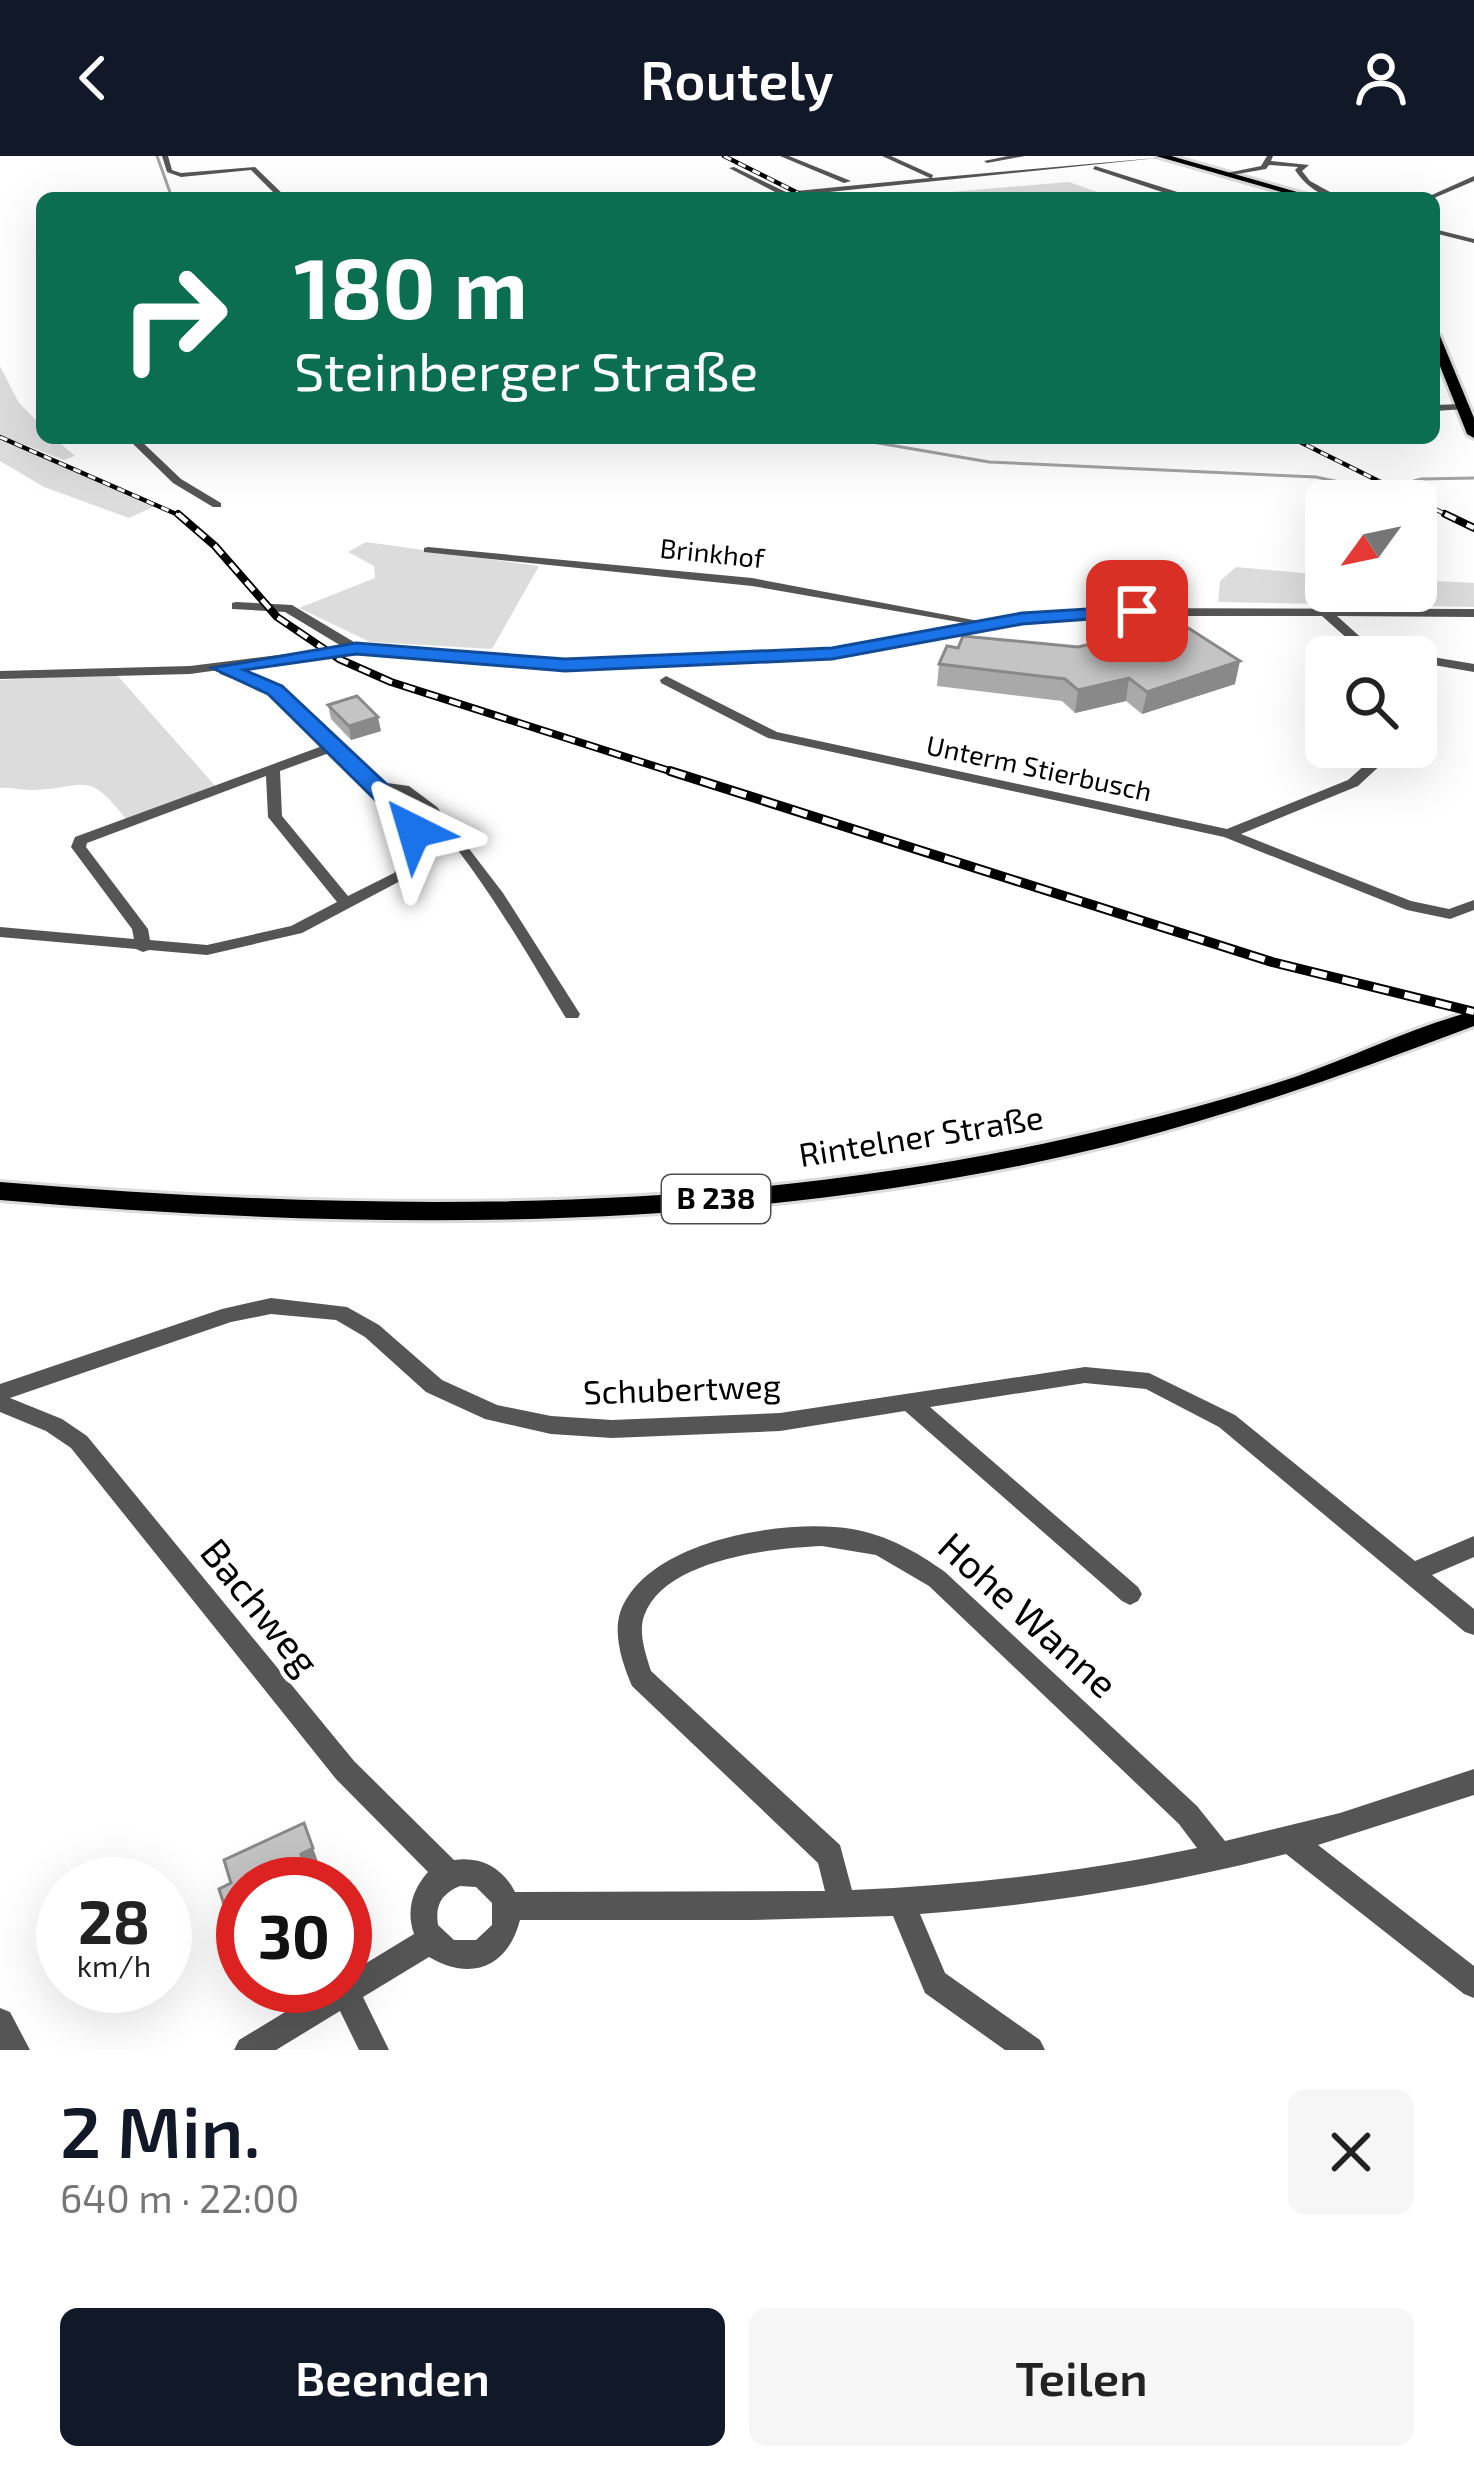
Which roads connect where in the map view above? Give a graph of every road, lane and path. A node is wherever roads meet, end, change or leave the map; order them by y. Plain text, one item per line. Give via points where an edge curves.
1 (165, 156) edge
2 (783, 156) edge
3 (885, 156) edge
4 (1022, 156) edge
5 (1162, 157) edge
6 (1269, 159) edge
7 (987, 161) dead end
8 (1084, 164) junction
9 (732, 168) dead end
10 (1226, 174) junction
11 (935, 178) junction
12 (1474, 178) edge
13 (857, 185) junction
14 (277, 192) edge
15 (782, 192) joint
16 (1169, 192) edge
17 (1290, 192) edge
18 (1324, 192) edge
19 (1440, 193) edge
20 (1474, 227) edge
21 (1440, 230) edge
22 (1440, 232) edge
23 (1474, 241) edge
24 (1440, 351) edge
25 (1440, 407) edge
26 (1463, 407) junction
27 (1474, 434) edge
28 (138, 444) edge
29 (217, 505) dead end
30 (428, 550) dead end
31 (236, 606) dead end
32 (1326, 613) junction
33 (1474, 614) edge
34 (989, 624) junction
35 (1352, 636) edge
36 (356, 649) junction
37 (1437, 662) edge
38 (221, 668) junction
39 (1474, 668) edge
40 (0, 676) edge
41 (666, 680) dead end
42 (336, 746) junction
43 (1370, 768) edge
44 (273, 771) junction
45 (378, 787) junction
46 (1228, 834) junction
47 (347, 905) junction
48 (1474, 905) edge
49 (0, 932) edge
50 (143, 947) junction
51 (572, 1015) dead end
52 (1474, 1018) edge
53 (0, 1191) edge
54 (0, 1393) edge
55 (909, 1402) junction
56 (0, 1403) edge
57 (1474, 1546) edge
58 (1412, 1573) junction
59 (1130, 1594) dead end
60 (1474, 1624) edge
61 (1474, 1782) edge
62 (1287, 1838) junction
63 (1218, 1854) junction
64 (451, 1876) junction
65 (901, 1902) junction
66 (842, 1903) junction
67 (507, 1906) junction
68 (429, 1941) junction
69 (372, 1976) edge
70 (1474, 1984) edge
71 (311, 2013) edge
72 (356, 2013) edge
73 (0, 2022) edge
74 (15, 2050) edge
75 (249, 2050) edge
76 (374, 2050) edge
77 (1030, 2050) edge

1 - 14 street via 169,171 181,175 254,168
2 - 13 street
3 - 11 street
4 - 7 street
5 - 8 street
5 - 10 main road
6 - 10 street
6 - 18 street via 1306,166 1298,170 1306,183
8 - 11 street
8 - 16 street
9 - 15 street
10 - 17 main road
11 - 13 street
12 - 19 street
13 - 15 street
20 - 21 street
22 - 23 street
24 - 26 main road
25 - 26 street
26 - 27 main road
28 - 29 street
30 - 34 street, Brinkhof via 772,585
31 - 36 street via 288,608
32 - 33 street
32 - 34 street via 1119,611
32 - 35 street
34 - 36 street via 832,653 616,664
36 - 38 street
37 - 39 street
38 - 40 street
38 - 42 street via 275,690
41 - 46 street, Unterm Stierbusch via 792,740
42 - 44 street
42 - 45 street
43 - 46 street via 1353,783
44 - 47 street via 275,817
44 - 50 street via 80,840 140,929
45 - 47 street via 414,831 411,863
45 - 51 street via 395,784 415,794 446,829
46 - 48 street, Unterm Stierbusch via 1407,905 1450,914
47 - 50 street via 253,941 207,950
49 - 50 street
52 - 53 main road, Rintelner Straße / B 238 via 1101,1138 766,1194 524,1213 360,1214
54 - 55 street, Schubertweg via 229,1315 305,1306 373,1331 434,1387 463,1402 551,1425 780,1422
55 - 58 street, Schubertweg via 1085,1375 1149,1381 1227,1421
55 - 59 street
56 - 64 street, Bachweg via 79,1442 345,1770
57 - 58 street
58 - 60 street, Schubertweg
61 - 62 street
62 - 63 street
62 - 70 street
63 - 65 street
63 - 66 street, Hohe Wanne via 1188,1815 938,1579 898,1551 844,1538 787,1539 674,1567 632,1614 641,1678 830,1855
64 - 67 street via 491,1878
64 - 68 street via 427,1901
65 - 66 street
65 - 77 street via 935,1983
66 - 67 street
67 - 68 street via 491,1945 471,1956 452,1957
68 - 69 street
71 - 75 street
72 - 76 street
73 - 74 street

